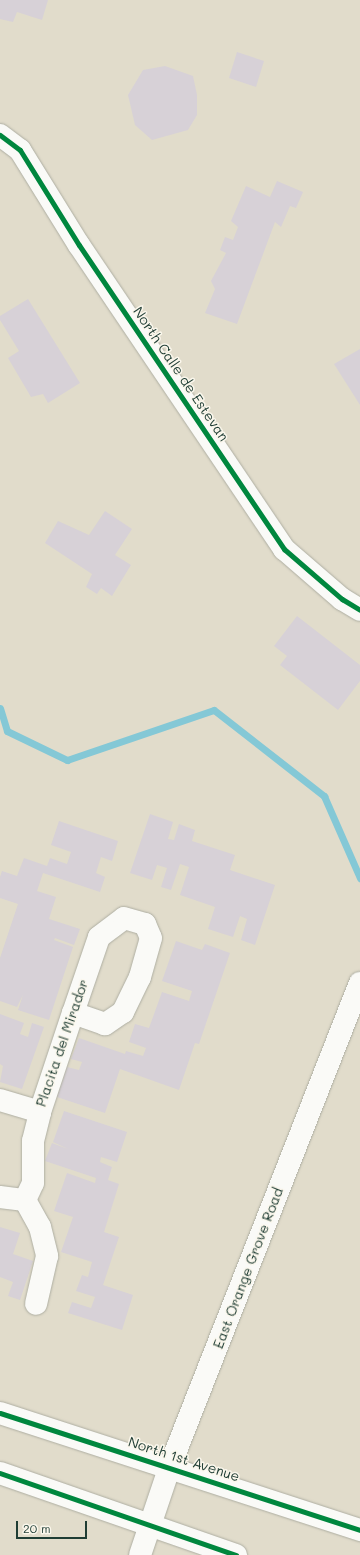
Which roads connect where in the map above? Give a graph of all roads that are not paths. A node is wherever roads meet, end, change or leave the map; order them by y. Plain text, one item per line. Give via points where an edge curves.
1 (0, 135) edge
2 (360, 610) edge
3 (360, 983) edge
4 (73, 1013) junction
5 (0, 1100) edge
6 (40, 1112) junction
7 (0, 1198) edge
8 (25, 1200) junction
9 (36, 1304) dead end
10 (0, 1413) edge
11 (170, 1466) junction
12 (0, 1473) edge
13 (150, 1524) junction
14 (360, 1530) edge
15 (140, 1555) edge
16 (236, 1555) edge

1 - 2 main road, North Calle de Estevan via 20,150 80,245 284,549 342,599
3 - 11 main road, East Orange Grove Road
4 - 4 main road, Placita del Mirador via 99,937 124,918 145,924 151,938 140,977 123,1012 105,1024
4 - 6 main road, Placita del Mirador
5 - 6 main road, Placita del Mirador
6 - 8 main road via 33,1142 33,1183
7 - 8 main road
8 - 9 main road via 40,1227 47,1256
10 - 11 main road, North 1st Avenue
11 - 13 main road, East Orange Grove Road
11 - 14 main road, North 1st Avenue
12 - 13 main road
13 - 15 main road, East Orange Grove Road
13 - 16 main road

